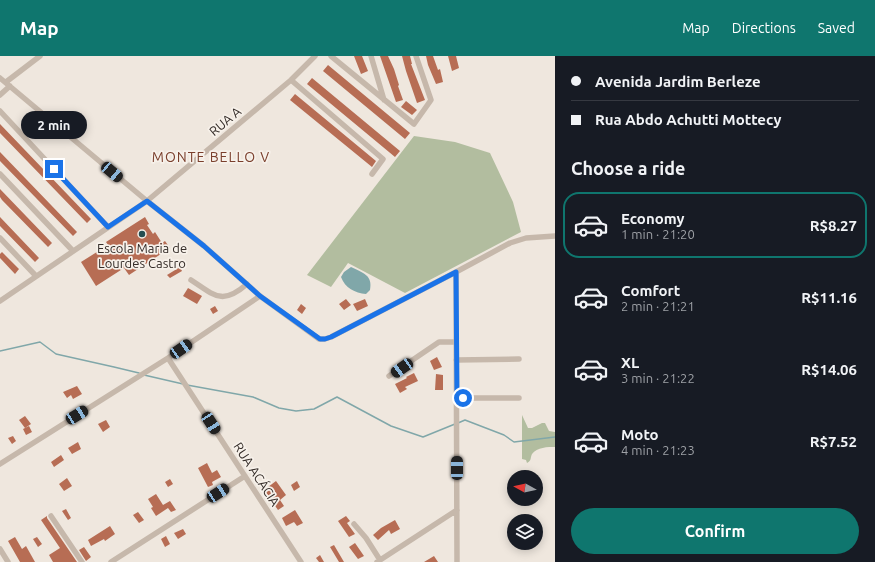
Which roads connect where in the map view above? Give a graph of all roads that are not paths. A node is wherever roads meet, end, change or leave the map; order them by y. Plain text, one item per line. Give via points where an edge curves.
1 (40, 56) edge
2 (315, 56) edge
3 (331, 56) edge
4 (371, 56) edge
5 (416, 56) edge
6 (0, 78) edge
7 (291, 80) junction
8 (8, 84) junction
9 (0, 95) edge
10 (384, 100) junction
11 (0, 111) edge
12 (0, 174) edge
13 (372, 174) dead end
14 (147, 201) junction
15 (108, 227) junction
16 (555, 236) edge
17 (0, 238) edge
18 (73, 251) junction
19 (456, 272) junction
20 (36, 276) junction
21 (191, 280) dead end
22 (247, 284) junction
23 (260, 296) junction
24 (1, 299) edge
25 (456, 342) junction
26 (168, 358) junction
27 (519, 359) dead end
28 (456, 360) junction
29 (389, 376) dead end
30 (457, 398) junction
31 (519, 398) dead end
32 (0, 464) edge
33 (245, 476) junction
34 (457, 510) junction
35 (51, 516) dead end
36 (354, 524) dead end
37 (0, 550) edge
38 (379, 561) edge
39 (8, 562) edge
40 (82, 562) edge
41 (111, 562) edge
42 (301, 562) edge
43 (457, 562) edge

1 - 8 street
2 - 7 street, RUA A
3 - 10 street
4 - 10 street
5 - 10 street via 431,100 414,124
6 - 8 street
7 - 13 street via 383,159
7 - 14 street, RUA A
8 - 9 street
8 - 14 street
11 - 15 street
12 - 18 street
14 - 15 street, RUA A
14 - 22 street
15 - 18 street, RUA A
16 - 19 street via 517,240
17 - 20 street
18 - 20 street, RUA A
19 - 23 street via 325,339 313,335
19 - 25 street
20 - 24 street, RUA A
21 - 22 street via 221,297 231,295
22 - 23 street
23 - 26 street
25 - 28 street
25 - 29 street via 439,342
26 - 32 street
26 - 33 street, RUA ACÁCIA
27 - 28 street
28 - 30 street
30 - 31 street
30 - 34 street
33 - 41 street
33 - 42 street, RUA ACÁCIA
34 - 38 street
34 - 43 street
35 - 40 street
36 - 38 street via 366,538
37 - 39 street

